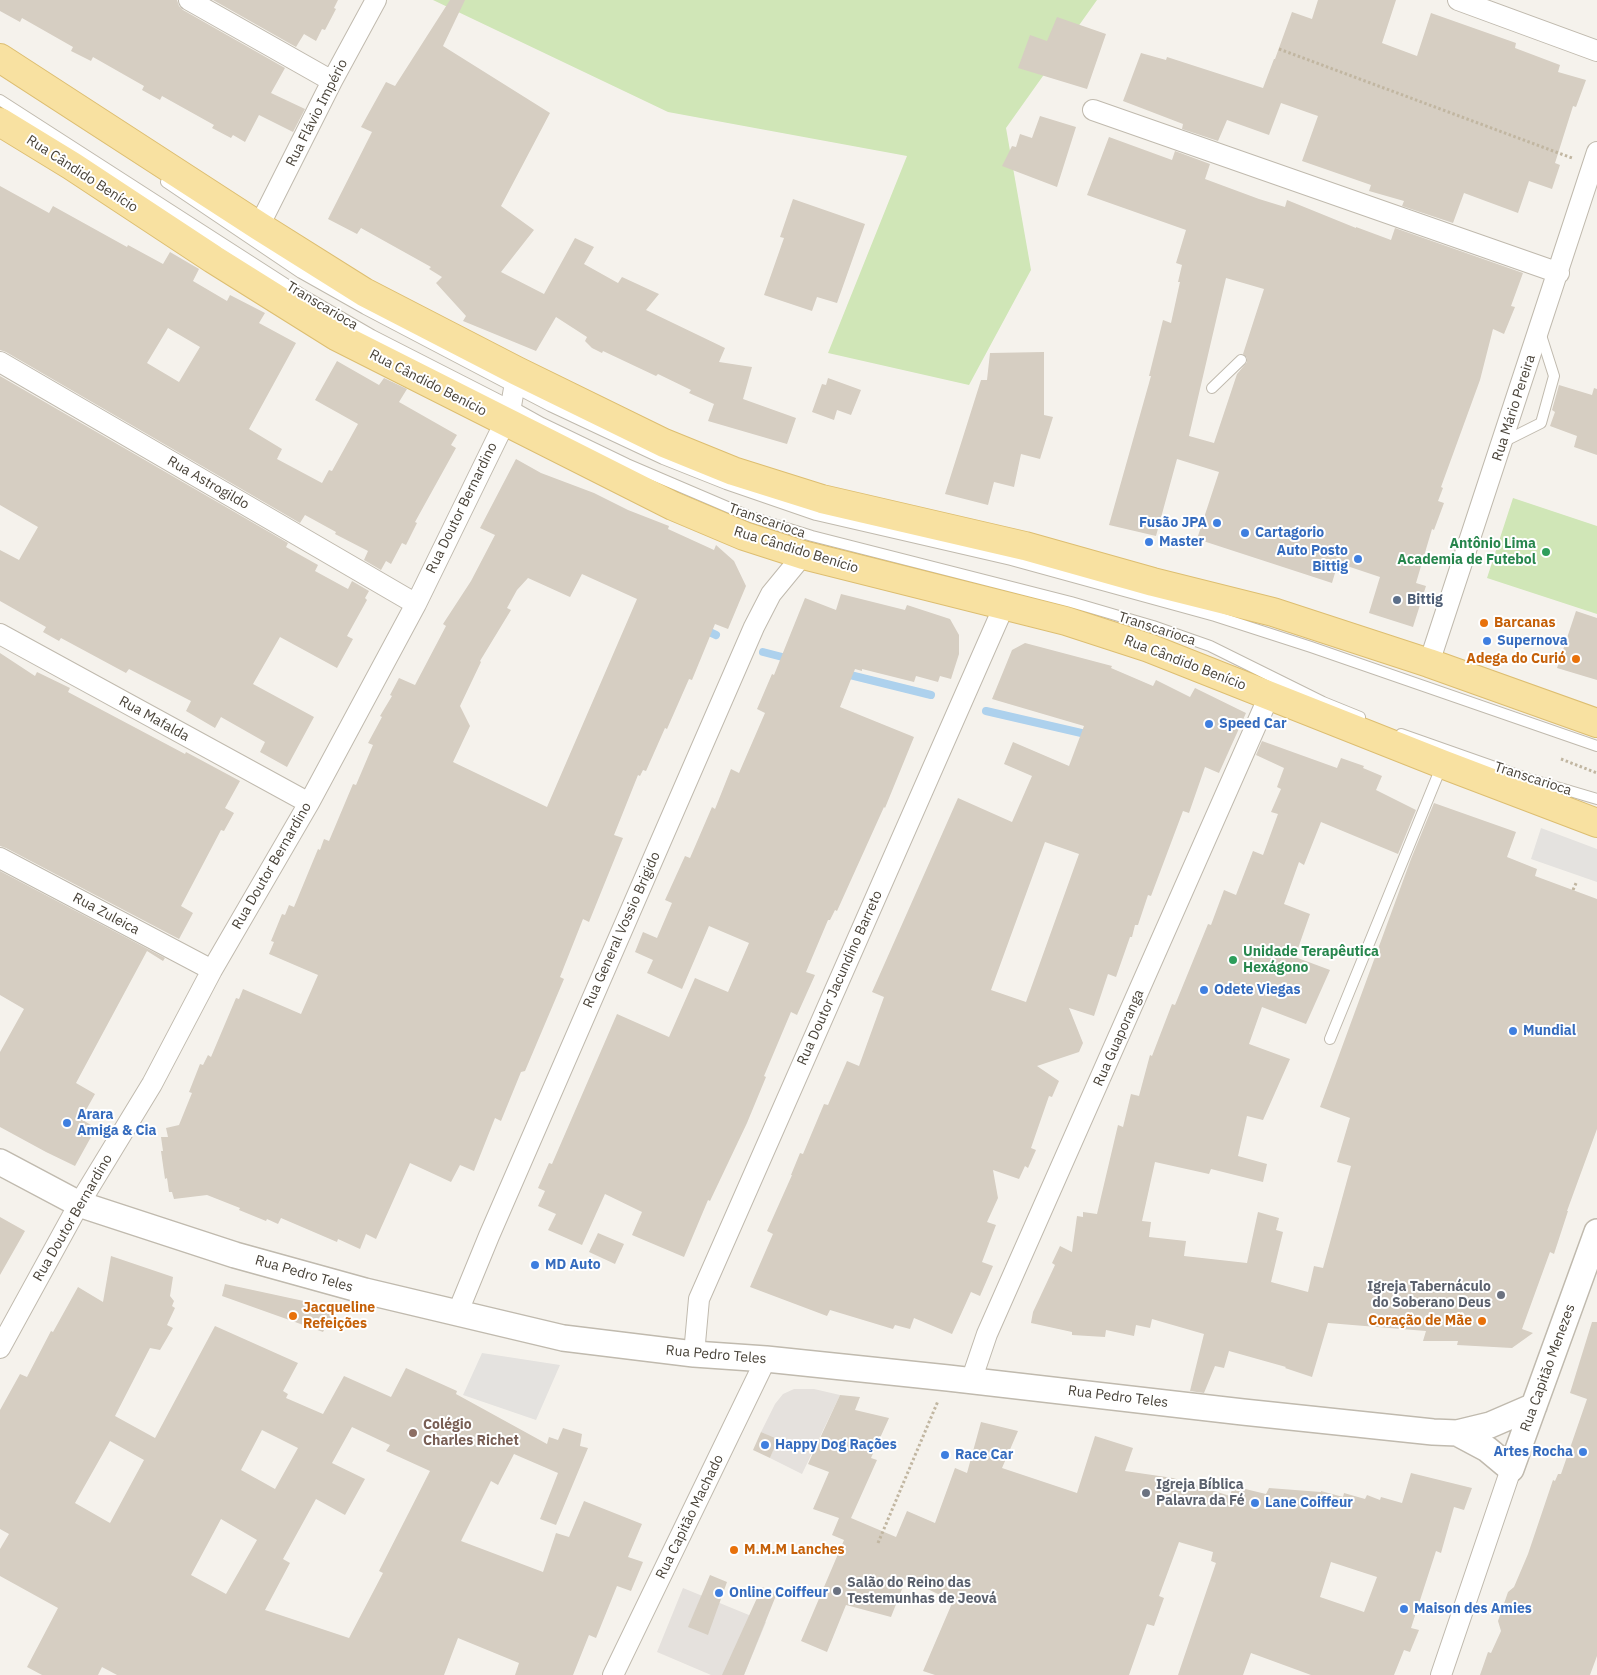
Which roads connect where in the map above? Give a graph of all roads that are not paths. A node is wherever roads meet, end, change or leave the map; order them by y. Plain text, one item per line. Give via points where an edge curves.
1 (189, 0) edge
2 (376, 0) edge
3 (1458, 0) edge
4 (1597, 52) edge
5 (0, 58) edge
6 (332, 81) junction
7 (0, 100) edge
8 (1093, 110) dead end
9 (0, 122) edge
10 (1595, 159) edge
11 (157, 176) dead end
12 (259, 226) junction
13 (1559, 273) junction
14 (1540, 330) junction
15 (1241, 360) dead end
16 (0, 362) edge
17 (1212, 388) dead end
18 (512, 397) junction
19 (1502, 443) junction
20 (803, 555) junction
21 (416, 604) junction
22 (1004, 606) junction
23 (0, 634) edge
24 (1429, 663) junction
25 (1269, 696) junction
26 (1373, 722) dead end
27 (1597, 723) edge
28 (1390, 729) dead end
29 (1597, 746) edge
30 (1442, 764) junction
31 (1597, 799) edge
32 (309, 803) junction
33 (1597, 823) edge
34 (0, 858) edge
35 (212, 970) junction
36 (1330, 1039) dead end
37 (0, 1162) edge
38 (79, 1204) junction
39 (1597, 1232) edge
40 (1586, 1294) edge
41 (457, 1314) junction
42 (0, 1348) edge
43 (694, 1354) junction
44 (766, 1360) junction
45 (960, 1379) junction
46 (1534, 1406) junction
47 (1457, 1433) junction
48 (1511, 1469) junction
49 (613, 1675) edge
50 (1441, 1675) edge

1 - 6 street
2 - 6 street, Rua Flávio Império
3 - 4 street
5 - 12 main road, Rua Cândido Benício
6 - 12 street, Rua Flávio Império
7 - 18 lane, Transcarioca via 303,295 372,335
8 - 13 street
9 - 18 main road, Rua Cândido Benício via 336,336
10 - 13 street, Rua Mário Pereira
11 - 18 lane, Transcarioca via 301,273
12 - 18 main road, Rua Cândido Benício via 364,292
13 - 14 street, Rua Mário Pereira
14 - 19 street, Rua Mário Pereira
14 - 19 lane via 1554,376 1541,423
15 - 17 lane
16 - 21 street, Rua Astrogildo
18 - 20 main road, Rua Cândido Benício via 673,506 744,536
18 - 21 street, Rua Doutor Bernardino
18 - 24 main road, Rua Cândido Benício via 664,443 733,471 822,499 1026,546 1273,612
18 - 26 lane, Transcarioca via 542,424 751,517 1153,626 1210,646 1323,702
18 - 29 lane, Transcarioca via 726,484 816,515 1011,560 1215,616
19 - 24 street, Rua Mário Pereira
20 - 22 main road, Rua Cândido Benício
20 - 41 street, Rua General Vossio Brigido via 771,594 754,627
21 - 32 street, Rua Doutor Bernardino
22 - 25 main road, Rua Cândido Benício via 1066,621 1149,648
22 - 43 street, Rua Doutor Jacundino Barreto via 700,1299
23 - 32 street, Rua Mafalda
24 - 27 main road, Rua Cândido Benício
25 - 30 main road, Rua Cândido Benício
25 - 45 street, Rua Guaporanga via 987,1334
28 - 31 lane, Transcarioca via 1526,778
30 - 33 main road, Rua Cândido Benício
30 - 36 lane
32 - 35 street, Rua Doutor Bernardino
34 - 35 street, Rua Zuleica
35 - 38 street, Rua Doutor Bernardino via 152,1084
37 - 38 street, Rua Pedro Teles
38 - 41 street, Rua Pedro Teles via 235,1254
38 - 42 street, Rua Doutor Bernardino
39 - 40 street, Rua Capitão Menezes
40 - 46 street, Rua Capitão Menezes
41 - 43 street, Rua Pedro Teles via 563,1338
43 - 44 street, Rua Pedro Teles
44 - 45 street, Rua Pedro Teles
44 - 49 street, Rua Capitão Machado
45 - 47 street, Rua Pedro Teles
46 - 47 street, Rua Pedro Teles via 1490,1425
46 - 48 street, Rua Capitão Menezes
47 - 48 street, Rua Pedro Teles via 1487,1449
48 - 50 street, Rua Capitão Menezes

